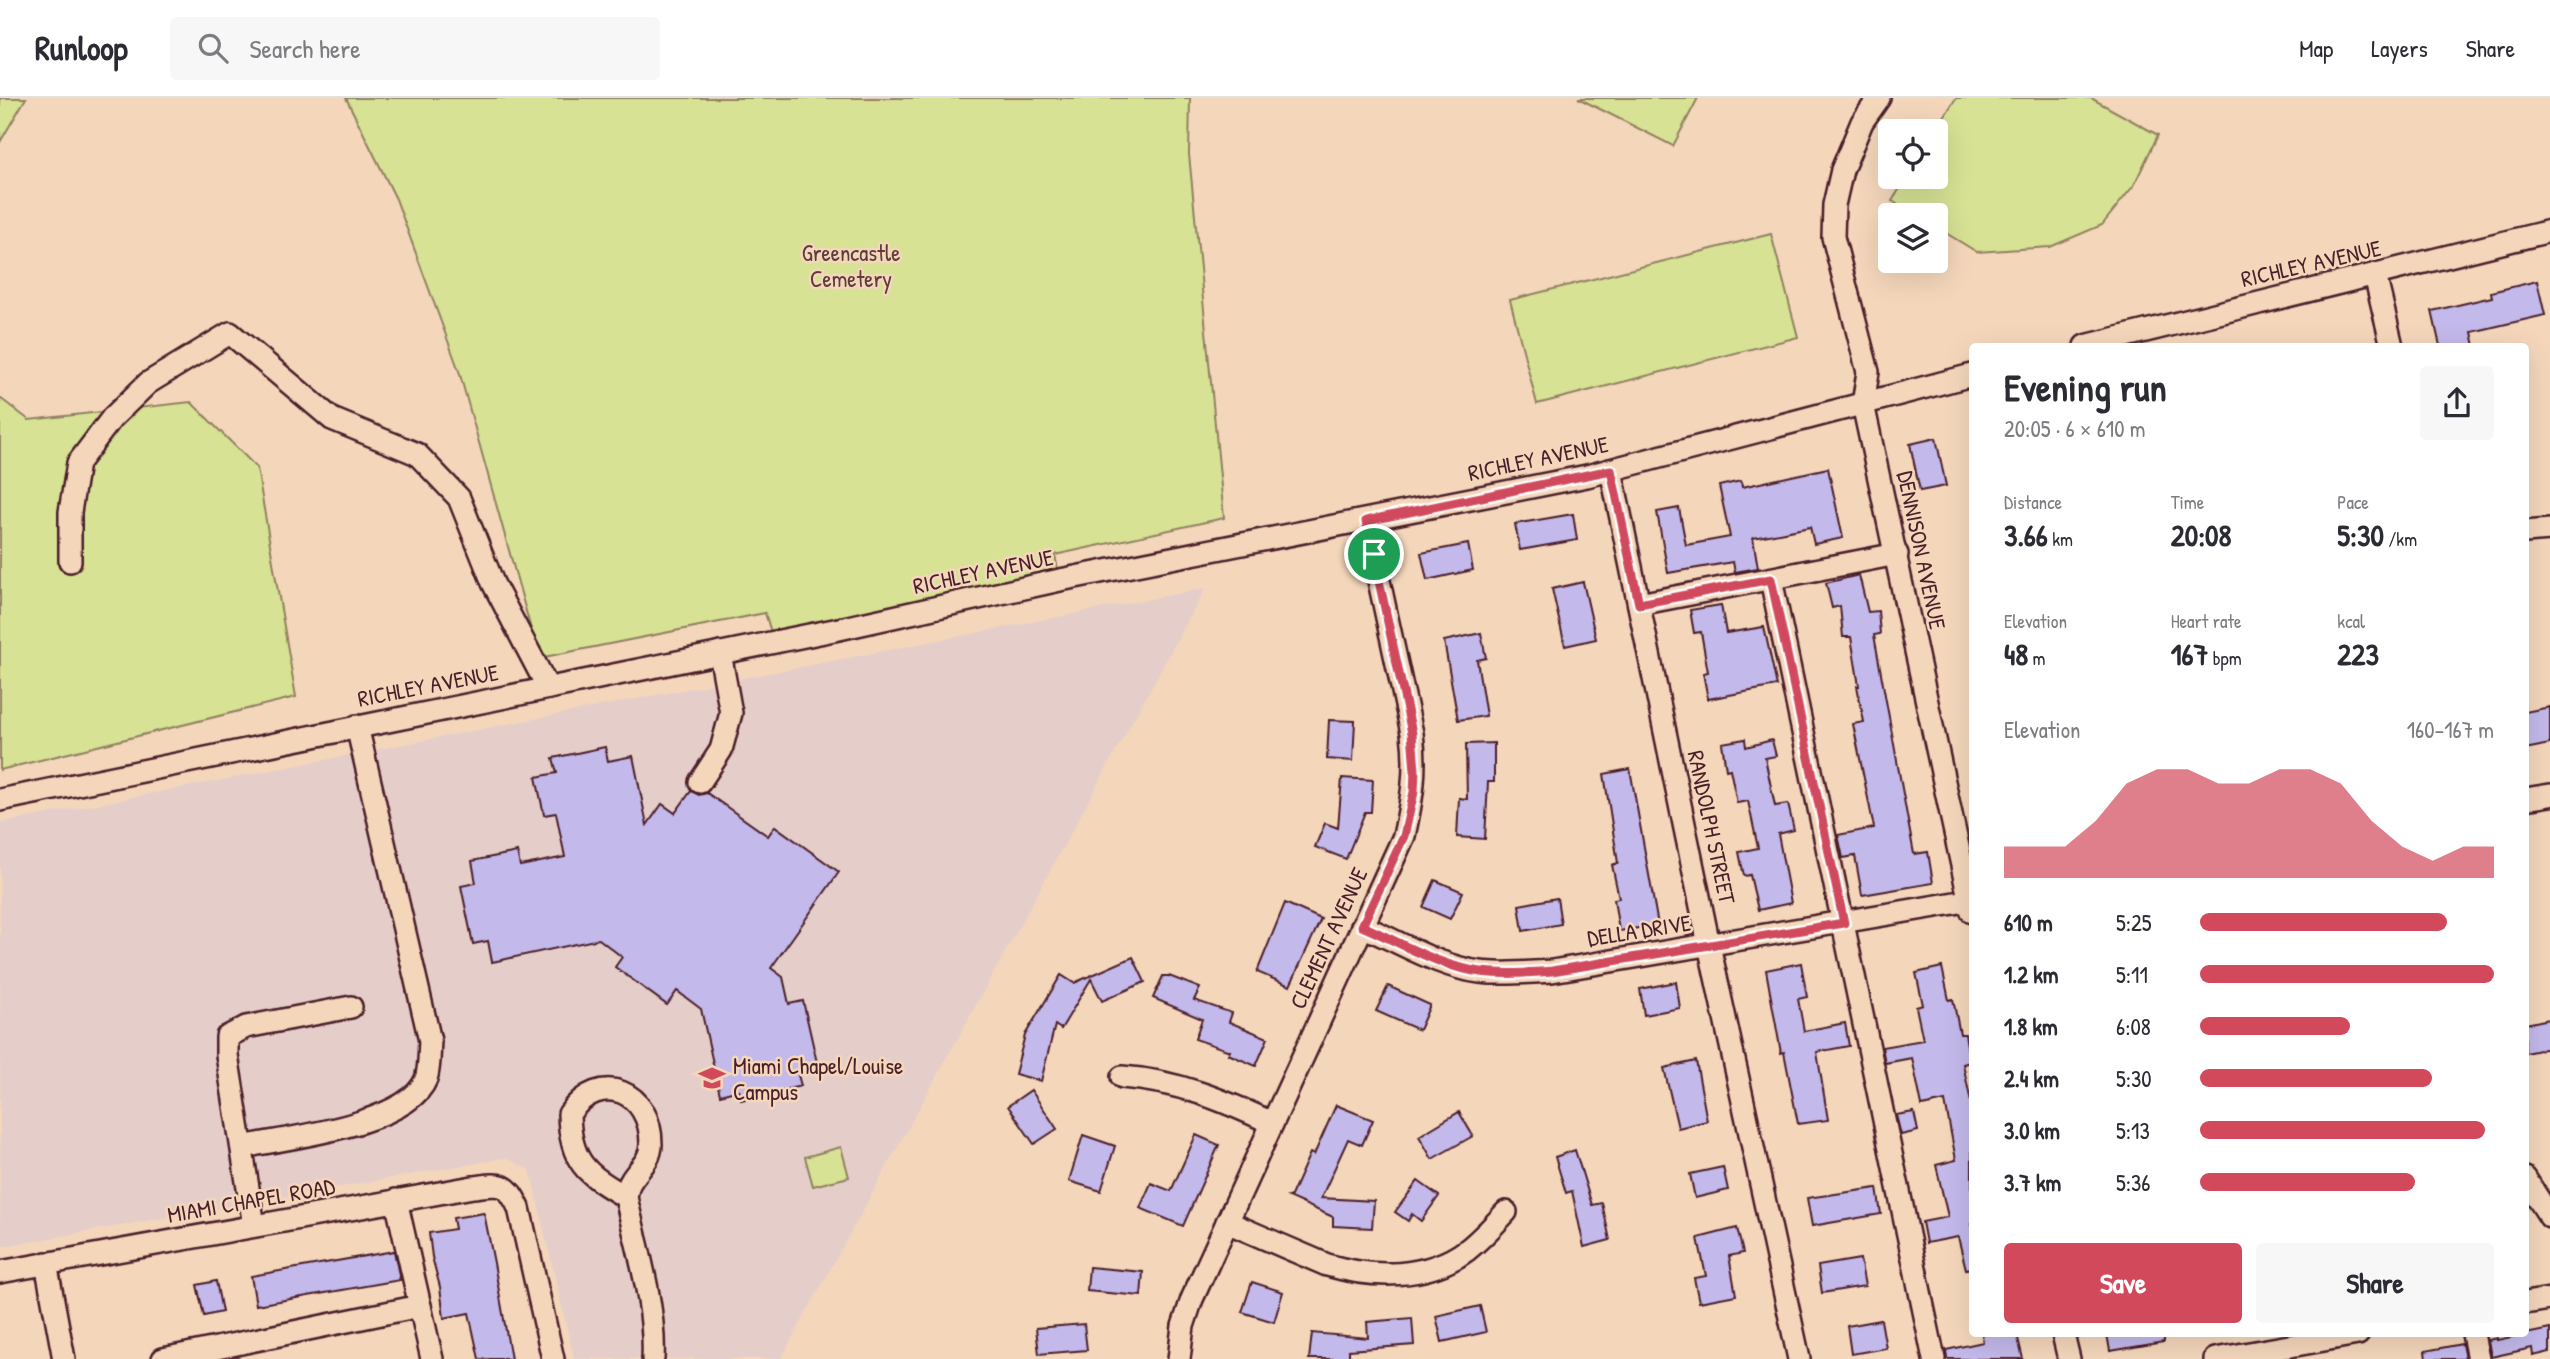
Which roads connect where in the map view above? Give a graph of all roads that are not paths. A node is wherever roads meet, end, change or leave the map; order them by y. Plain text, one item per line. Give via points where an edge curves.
1 (1879, 98) edge
2 (2550, 231) edge
3 (2375, 275) junction
4 (2098, 343) edge
5 (2391, 343) edge
6 (1969, 377) edge
7 (1863, 404) junction
8 (1611, 470) junction
9 (1366, 521) junction
10 (2550, 530) edge
11 (2529, 532) edge
12 (1897, 554) junction
13 (70, 561) dead end
14 (1771, 579) junction
15 (1639, 604) junction
16 (720, 653) junction
17 (548, 688) junction
18 (357, 726) junction
19 (700, 782) dead end
20 (2550, 794) edge
21 (2529, 798) edge
22 (0, 800) edge
23 (1969, 895) edge
24 (1969, 904) edge
25 (1844, 923) junction
26 (1362, 926) junction
27 (1709, 945) junction
28 (351, 1007) dead end
29 (1122, 1077) dead end
30 (1272, 1123) junction
31 (242, 1147) junction
32 (2529, 1184) edge
33 (626, 1197) junction
34 (396, 1200) junction
35 (1506, 1212) dead end
36 (2550, 1217) edge
37 (1227, 1222) junction
38 (254, 1226) junction
39 (46, 1263) junction
40 (0, 1272) edge
41 (2550, 1299) edge
42 (2529, 1302) edge
43 (420, 1306) junction
44 (2064, 1337) edge
45 (2350, 1337) edge
46 (2474, 1337) edge
47 (2331, 1344) edge
48 (64, 1359) edge
49 (163, 1359) edge
50 (432, 1359) edge
51 (553, 1359) edge
52 (653, 1359) edge
53 (1179, 1359) edge
54 (1798, 1359) edge
55 (1934, 1359) edge
56 (2069, 1359) edge
57 (2215, 1359) edge
58 (2478, 1359) edge

1 - 7 street, DENNISON AVENUE via 1862,122 1842,170 1834,205 1833,237 1868,372
2 - 3 street, RICHLEY AVENUE
3 - 4 street, RICHLEY AVENUE
3 - 5 street
6 - 7 street, RICHLEY AVENUE
7 - 8 street, RICHLEY AVENUE
7 - 12 street, DENNISON AVENUE
8 - 9 street, RICHLEY AVENUE
8 - 15 street, RANDOLPH STREET
9 - 16 street, RICHLEY AVENUE
9 - 26 street, CLEMENT AVENUE via 1412,733 1415,771 1404,836
10 - 11 street
12 - 14 street
12 - 23 street, DENNISON AVENUE
13 - 17 street via 70,512 78,463 111,418 149,383 230,333 332,419 417,454 459,498 493,583
14 - 15 street
14 - 25 street
15 - 27 street, RANDOLPH STREET
16 - 17 street, RICHLEY AVENUE
16 - 19 street via 731,713 721,750
17 - 18 street, RICHLEY AVENUE
18 - 22 street, RICHLEY AVENUE
18 - 31 street via 430,1041 425,1080 410,1099 367,1122
20 - 21 street
24 - 25 street, DELLA DRIVE
25 - 27 street, DELLA DRIVE
25 - 55 street
26 - 27 street, DELLA DRIVE via 1447,963 1507,974
26 - 30 street, CLEMENT AVENUE
27 - 54 street, RANDOLPH STREET
28 - 31 street via 246,1027 227,1037
29 - 30 street via 1170,1083 1218,1098
30 - 37 street, CLEMENT AVENUE
31 - 38 street
32 - 36 street
33 - 33 street via 652,1146 649,1127 643,1108 626,1094 611,1089 595,1092 578,1101 569,1114 572,1149 594,1175
33 - 52 street via 650,1312
34 - 38 street, MIAMI CHAPEL ROAD
34 - 43 street
34 - 51 street, MIAMI CHAPEL ROAD via 473,1186 499,1184 511,1191 519,1208
35 - 37 street via 1450,1261 1378,1275 1326,1265
37 - 53 street, CLEMENT AVENUE via 1192,1299
38 - 39 street, MIAMI CHAPEL ROAD
39 - 40 street, MIAMI CHAPEL ROAD
39 - 48 street
41 - 42 street
43 - 49 street
43 - 50 street
44 - 56 street
45 - 47 street
46 - 58 street
47 - 57 street

